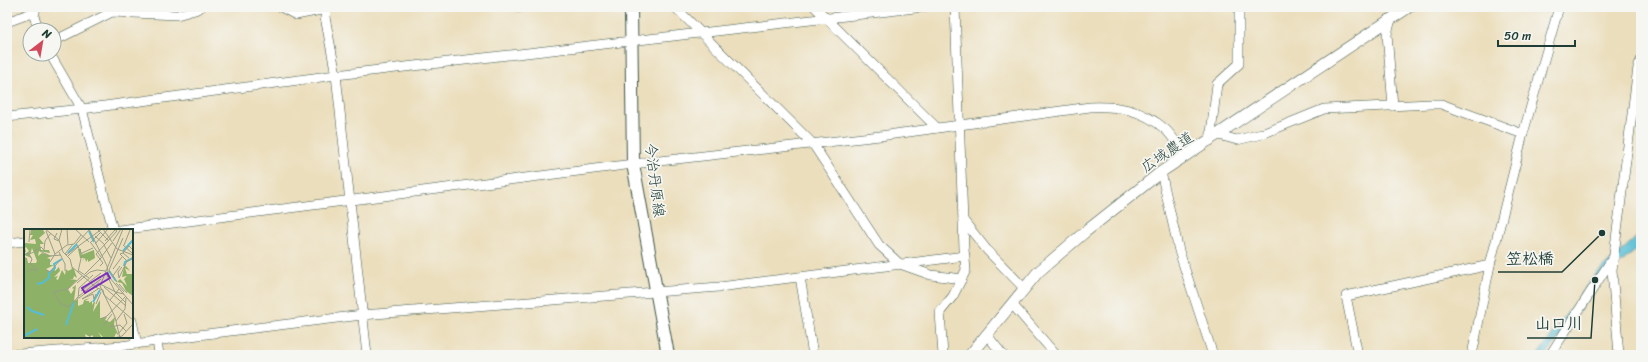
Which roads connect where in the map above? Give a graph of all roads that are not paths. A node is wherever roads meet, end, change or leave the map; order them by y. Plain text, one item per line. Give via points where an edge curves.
1 (201, 7) edge
2 (281, 7) edge
3 (630, 7) edge
4 (675, 7) edge
5 (815, 7) edge
6 (924, 7) edge
7 (955, 7) edge
8 (1239, 7) edge
9 (1409, 7) edge
10 (1559, 7) edge
11 (327, 8) edge
12 (35, 9) edge
13 (826, 19) junction
14 (1391, 19) junction
15 (7, 22) edge
16 (36, 22) edge
17 (701, 34) junction
18 (62, 37) edge
19 (630, 42) junction
20 (1641, 60) edge
21 (55, 62) edge
22 (336, 75) junction
23 (1393, 106) junction
24 (82, 109) junction
25 (7, 117) edge
26 (960, 125) junction
27 (937, 128) junction
28 (1523, 134) junction
29 (1219, 135) junction
30 (1210, 141) junction
31 (813, 144) junction
32 (1186, 156) junction
33 (633, 164) junction
34 (1161, 172) junction
35 (349, 200) junction
36 (963, 220) junction
37 (113, 229) edge
38 (127, 229) edge
39 (24, 241) edge
40 (7, 244) edge
41 (965, 256) junction
42 (1613, 258) junction
43 (900, 264) junction
44 (1490, 266) junction
45 (800, 277) junction
46 (962, 279) junction
47 (1024, 288) junction
48 (656, 292) junction
49 (1012, 304) junction
50 (362, 315) junction
51 (133, 326) edge
52 (987, 335) junction
53 (157, 340) junction
54 (137, 344) junction
55 (93, 352) edge
56 (7, 355) edge
57 (158, 355) edge
58 (366, 355) edge
59 (668, 355) edge
60 (813, 355) edge
61 (943, 355) edge
62 (970, 355) edge
63 (1003, 355) edge
64 (1056, 355) edge
65 (1212, 355) edge
66 (1358, 355) edge
67 (1472, 355) edge
68 (1550, 355) edge
69 (1619, 355) edge

1 - 18 street via 176,14 112,12
2 - 11 street via 296,16
3 - 19 main road, 今治丹原線
4 - 17 street
5 - 13 street
6 - 13 street
7 - 26 street
8 - 30 street via 1239,64 1217,84
9 - 14 street, 広域農道
10 - 28 street
11 - 22 street via 325,17
12 - 15 street
12 - 16 street
13 - 17 street
13 - 27 street
14 - 23 street via 1387,34
14 - 29 street, 広域農道
17 - 19 street
17 - 31 street
19 - 22 street
19 - 33 main road, 今治丹原線 via 633,66
20 - 42 street
21 - 24 street
22 - 24 street
22 - 35 street
23 - 28 street via 1441,104
23 - 29 street via 1324,109 1262,134 1237,140
24 - 25 street
24 - 37 street
26 - 27 street
26 - 32 street via 1111,106 1132,110 1166,129
26 - 36 street
27 - 31 street
28 - 44 street
29 - 30 street, 広域農道
30 - 32 street, 広域農道
31 - 33 street
31 - 43 street via 879,245
32 - 34 street, 広域農道
33 - 35 street
33 - 48 main road, 今治丹原線
34 - 47 street, 広域農道 via 1085,232
34 - 65 street via 1179,251
35 - 38 street
35 - 50 street
36 - 41 street
36 - 47 street via 987,250
39 - 40 street
41 - 43 street
41 - 46 street via 966,270
42 - 68 street
42 - 69 street
43 - 45 street
43 - 46 street via 932,275
44 - 66 street via 1346,296
44 - 67 street
45 - 48 street
45 - 60 street
46 - 61 street via 940,312
47 - 49 street, 広域農道
48 - 50 street
48 - 59 main road, 今治丹原線
49 - 52 street, 広域農道
49 - 64 street
50 - 53 street
50 - 58 street
51 - 54 street
52 - 62 street, 広域農道
52 - 63 street
53 - 54 street
53 - 57 street
54 - 55 street
55 - 56 street

